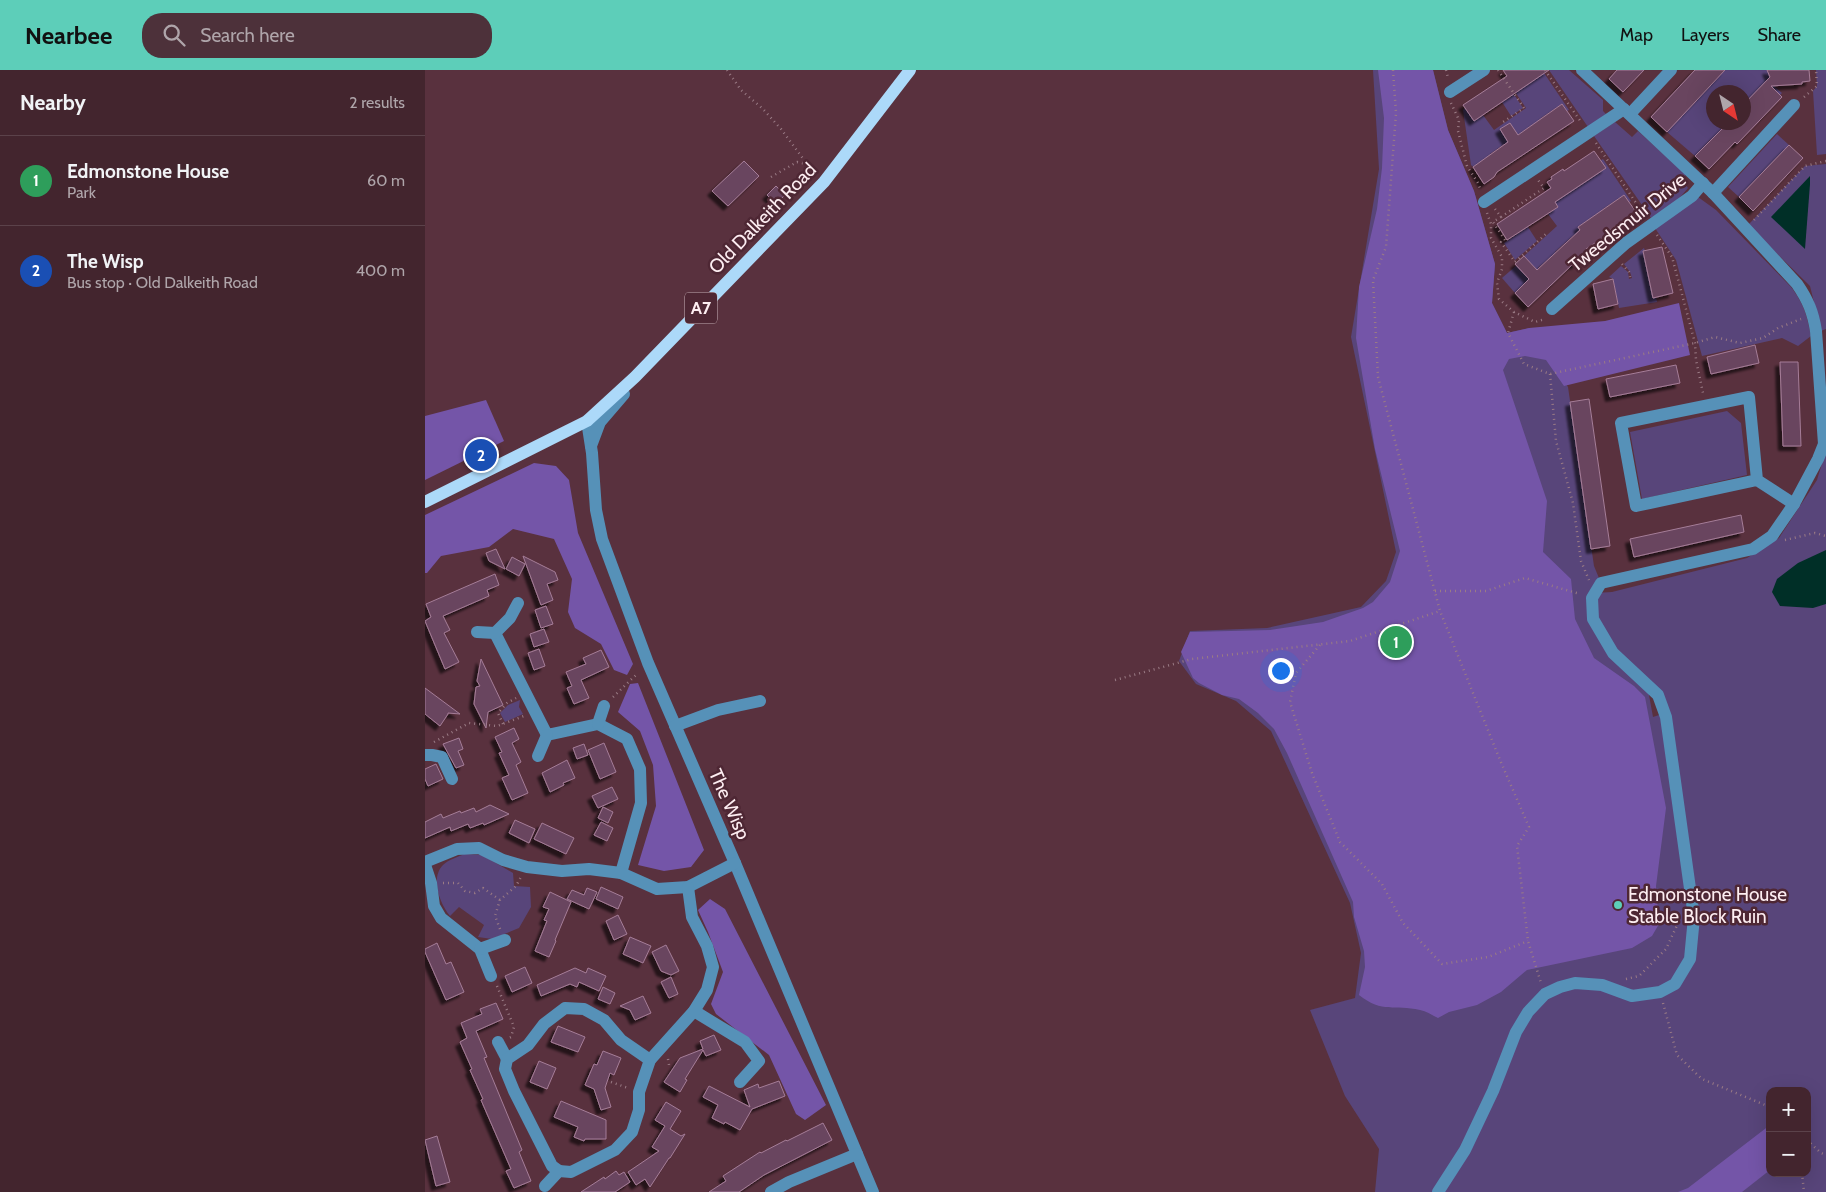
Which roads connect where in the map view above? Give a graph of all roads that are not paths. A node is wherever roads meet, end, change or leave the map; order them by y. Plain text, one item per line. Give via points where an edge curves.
1 (910, 70) edge
2 (1484, 70) edge
3 (1581, 70) edge
4 (1671, 70) edge
5 (1450, 92) dead end
6 (1794, 105) road end
7 (1627, 111) junction
8 (1703, 183) junction
9 (1713, 193) junction
10 (1486, 201) road end
11 (718, 291) junction
12 (1551, 309) dead end
13 (587, 421) junction
14 (591, 446) junction
15 (1757, 480) junction
16 (425, 502) edge
17 (1794, 504) junction
18 (518, 603) dead end
19 (477, 632) dead end
20 (495, 633) junction
21 (760, 701) dead end
22 (604, 706) road end
23 (598, 724) junction
24 (675, 726) junction
25 (547, 735) junction
26 (427, 750) edge
27 (538, 756) dead end
28 (452, 779) dead end
29 (735, 863) junction
30 (425, 864) edge
31 (621, 873) junction
32 (688, 886) junction
33 (505, 940) road end
34 (480, 950) junction
35 (491, 976) road end
36 (694, 1012) junction
37 (498, 1042) road end
38 (507, 1059) junction
39 (651, 1060) junction
40 (740, 1082) dead end
41 (857, 1154) junction
42 (559, 1171) junction
43 (545, 1186) dead end
44 (771, 1192) edge
45 (873, 1192) edge
46 (1438, 1192) edge

1 - 11 main road, Old Dalkeith Road / A7 via 825,182
2 - 5 street
3 - 7 street, Tweedsmuir Drive
4 - 7 street
6 - 9 street, Tweedsmuir Drive
7 - 8 street, Tweedsmuir Drive
7 - 10 street
8 - 9 street, Tweedsmuir Drive
8 - 12 street, Tweedsmuir Drive via 1691,196 1626,243
9 - 17 street, Tweedsmuir Drive via 1797,284 1814,314 1824,444
11 - 13 main road, Old Dalkeith Road / A7 via 635,377
11 - 14 street via 694,322 618,399 600,422
13 - 14 street, The Wisp
13 - 16 main road, Old Dalkeith Road / A7
14 - 24 street, The Wisp via 596,510 602,539
15 - 15 street via 1749,397 1621,423 1636,506
15 - 17 street
17 - 46 street, Tweedsmuir Drive via 1771,536 1753,549 1601,583 1593,595 1593,619 1613,653 1658,695 1667,717 1694,917 1690,959 1675,984 1660,992 1632,996 1602,985 1575,983 1545,994 1528,1012 1516,1032 1465,1150
18 - 20 street via 511,618
19 - 20 street
20 - 25 street
21 - 24 street via 718,710
22 - 23 street
23 - 25 street
23 - 31 street via 627,739 641,769 641,803
24 - 29 street, The Wisp
25 - 27 street
26 - 28 street via 441,758
29 - 32 street
29 - 41 street, The Wisp
30 - 31 street via 457,849 479,848 527,867 562,872
30 - 34 street via 441,918
31 - 32 street via 657,889
32 - 36 street via 692,917 707,946 713,967 707,990
33 - 34 street
34 - 35 street
36 - 39 street
36 - 40 street via 745,1042 759,1061
37 - 38 street
38 - 39 street via 528,1045 544,1024 565,1008 584,1009 604,1020 621,1040
38 - 42 street via 505,1069 514,1091 552,1166
39 - 42 street via 639,1092 639,1110 632,1132 615,1150 571,1172
41 - 44 street
41 - 45 street, The Wisp
42 - 43 street

